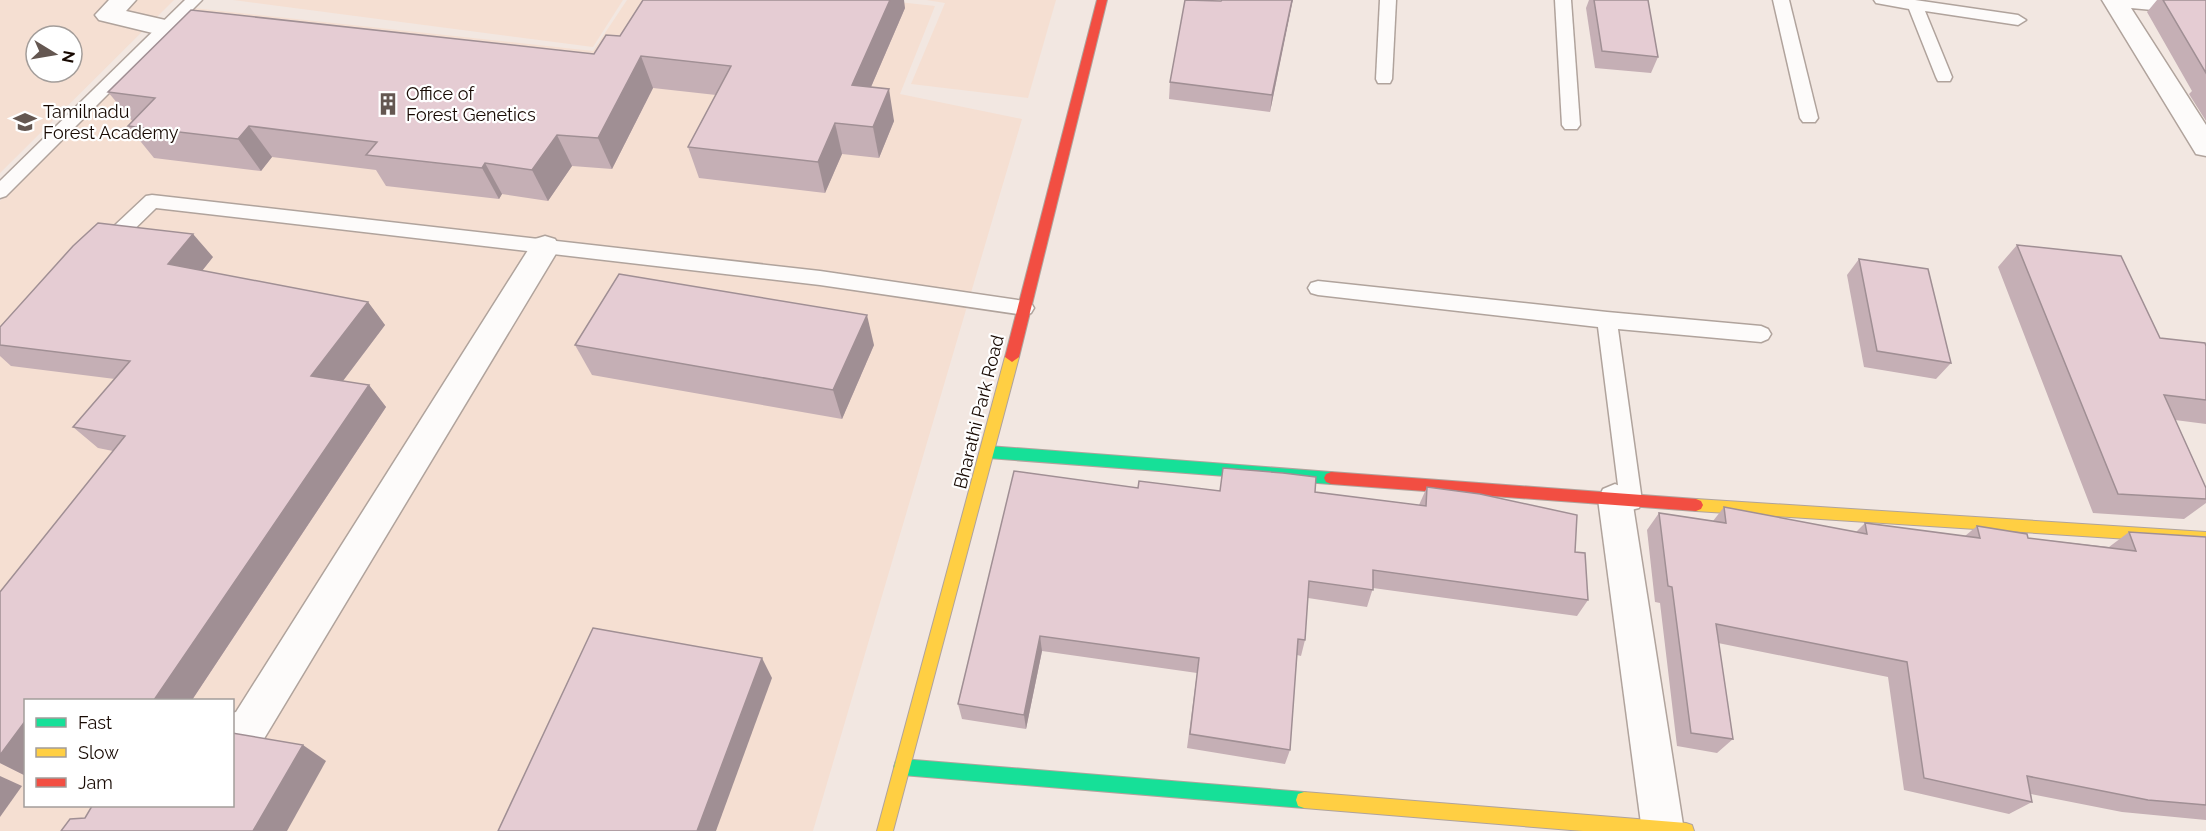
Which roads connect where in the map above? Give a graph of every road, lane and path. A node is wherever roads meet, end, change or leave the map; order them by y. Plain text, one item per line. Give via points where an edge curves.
1 (124, 0) edge
2 (194, 0) edge
3 (1102, 0) edge
4 (1388, 0) edge
5 (1563, 0) edge
6 (1781, 0) edge
7 (1882, 0) edge
8 (2114, 0) edge
9 (2131, 0) edge
10 (1915, 5) junction
11 (2206, 7) edge
12 (2018, 20) dead end
13 (165, 28) junction
14 (1944, 77) dead end
15 (1384, 79) dead end
16 (1809, 118) dead end
17 (1571, 126) dead end
18 (2206, 147) edge
19 (0, 192) edge
20 (545, 246) junction
21 (95, 255) edge
22 (1318, 288) dead end
23 (1024, 308) junction
24 (1607, 320) junction
25 (1761, 334) dead end
26 (988, 452) junction
27 (1623, 500) junction
28 (2206, 538) edge
29 (234, 732) edge
30 (902, 767) junction
31 (1671, 830) edge
32 (885, 831) edge

1 - 13 street via 108,15
2 - 13 lane
3 - 23 street, Bharathi Park Road
4 - 15 lane
5 - 17 lane
6 - 16 lane
7 - 10 lane
8 - 18 street
9 - 11 street
10 - 12 lane
10 - 14 lane
13 - 19 lane
20 - 21 lane via 152,201
20 - 23 lane via 820,278
20 - 29 street via 248,729
22 - 24 lane
23 - 26 street, Bharathi Park Road
24 - 25 lane
24 - 27 lane
26 - 27 street
26 - 30 street, Bharathi Park Road
27 - 28 street
27 - 31 street
30 - 31 street
30 - 32 street, Bharathi Park Road

